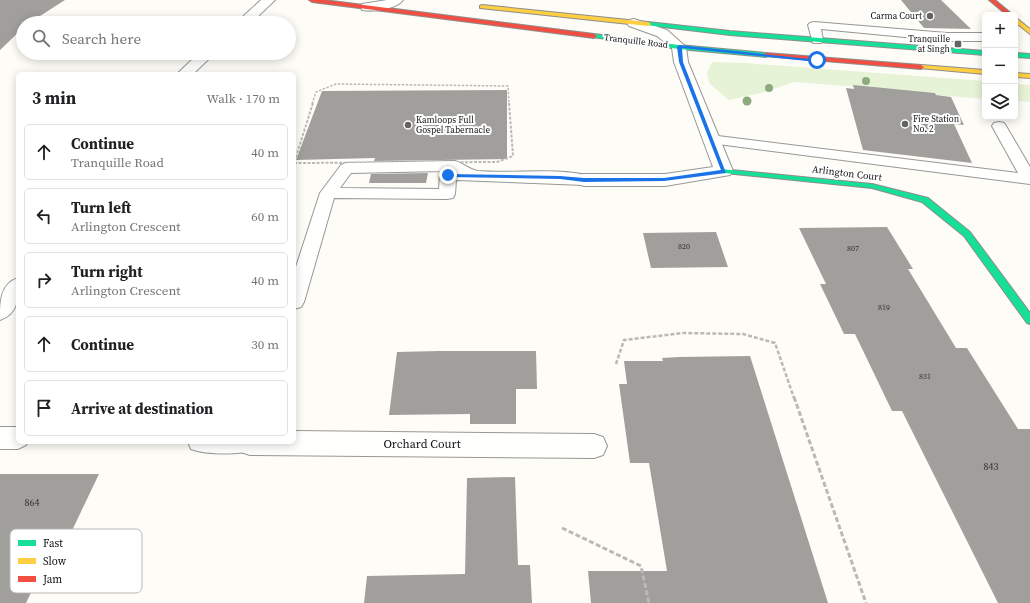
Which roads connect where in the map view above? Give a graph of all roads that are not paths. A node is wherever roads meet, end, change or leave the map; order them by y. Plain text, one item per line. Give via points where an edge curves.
1 (270, 0) edge
2 (312, 0) edge
3 (397, 0) edge
4 (992, 0) edge
5 (471, 5) dead end
6 (367, 7) junction
7 (1006, 12) edge
8 (251, 16) edge
9 (634, 23) junction
10 (982, 37) edge
11 (817, 40) junction
12 (679, 47) junction
13 (982, 53) edge
14 (1018, 55) edge
15 (1030, 56) edge
16 (200, 60) edge
17 (186, 72) edge
18 (982, 72) edge
19 (1018, 74) edge
20 (1030, 76) edge
21 (999, 126) dead end
22 (710, 139) junction
23 (724, 171) junction
24 (473, 176) junction
25 (584, 180) joint
26 (328, 193) junction
27 (16, 289) edge
28 (296, 296) edge
29 (0, 311) edge
30 (1030, 320) edge
31 (0, 438) edge
32 (16, 438) edge
33 (296, 443) edge
34 (594, 446) dead end

1 - 8 street
2 - 6 main road, Tranquille Road
3 - 6 street via 389,4
4 - 7 main road
5 - 9 main road, Tranquille Road
6 - 12 main road, Tranquille Road
9 - 11 main road, Tranquille Road
9 - 12 street via 662,34
10 - 11 lane via 947,37 814,25
11 - 13 main road, Tranquille Road
12 - 18 main road, Tranquille Road
12 - 22 street via 681,62
14 - 15 main road
16 - 17 street
19 - 20 main road
21 - 22 lane via 1029,179
22 - 23 street
23 - 25 street via 664,180
23 - 30 main road, Arlington Court via 872,186 924,200 967,234
24 - 25 lane
24 - 26 lane via 455,166 346,168
24 - 26 lane via 448,175 447,194
26 - 28 lane
27 - 29 street
31 - 32 lane
33 - 34 street, Orchard Court

